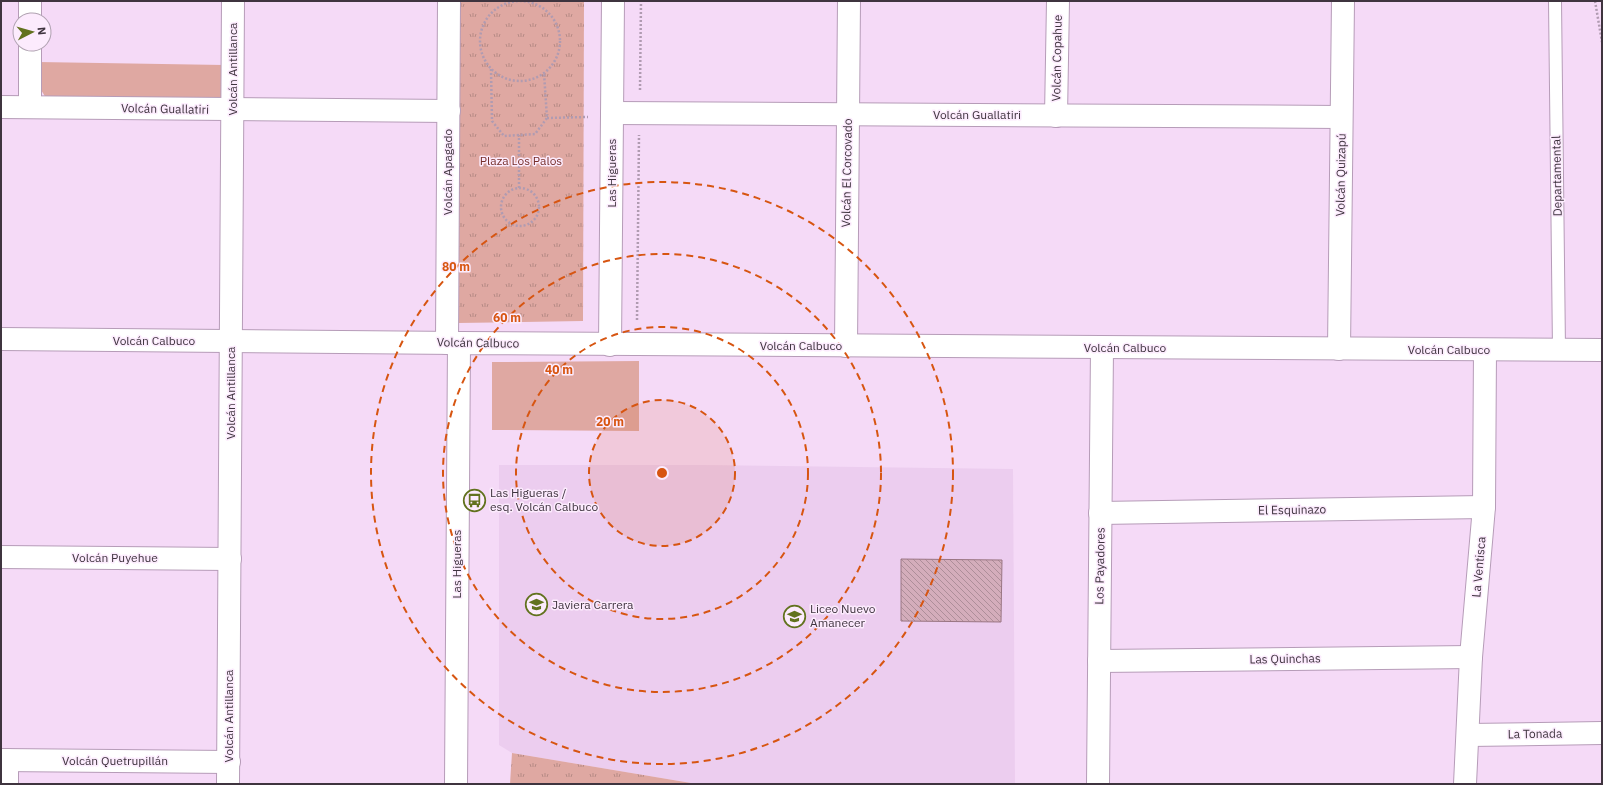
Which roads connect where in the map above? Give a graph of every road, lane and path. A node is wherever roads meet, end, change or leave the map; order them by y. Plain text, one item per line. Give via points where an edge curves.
1 (30, 1) edge
2 (233, 1) edge
3 (449, 1) edge
4 (522, 1) edge
5 (613, 1) edge
6 (641, 1) edge
7 (849, 1) edge
8 (1058, 1) edge
9 (1343, 1) edge
10 (1555, 1) edge
11 (1595, 1) edge
12 (30, 12) edge
13 (1602, 42) edge
14 (30, 52) edge
15 (491, 69) junction
16 (544, 73) junction
17 (1, 107) edge
18 (30, 107) junction
19 (232, 109) junction
20 (449, 111) junction
21 (612, 113) junction
22 (640, 113) junction
23 (848, 114) junction
24 (1056, 116) junction
25 (588, 117) dead end
26 (1341, 117) junction
27 (547, 118) junction
28 (519, 135) junction
29 (519, 188) junction
30 (1, 340) edge
31 (231, 341) junction
32 (453, 343) junction
33 (610, 345) junction
34 (636, 345) junction
35 (846, 346) junction
36 (1102, 348) junction
37 (1339, 349) junction
38 (1485, 350) junction
39 (1559, 350) junction
40 (1602, 350) edge
41 (1484, 507) junction
42 (1100, 513) junction
43 (1, 557) edge
44 (230, 559) junction
45 (1471, 657) junction
46 (1099, 661) junction
47 (1602, 733) edge
48 (1468, 735) junction
49 (4, 760) edge
50 (229, 762) junction
51 (7, 784) edge
52 (228, 784) edge
53 (456, 784) edge
54 (1098, 784) edge
55 (1466, 784) edge

1 - 12 street
2 - 19 street, Volcán Antillanca
3 - 20 street, Volcán Apagado
4 - 15 path via 508,3 496,9 487,19 480,44
4 - 16 path via 544,9 553,18 558,29 558,54
5 - 21 street, Las Higueras
6 - 22 path
7 - 23 street, Volcán El Corcovado
8 - 24 street, Volcán Copahue
9 - 26 street, Volcán Quizapú
10 - 39 lane, Departamental
11 - 13 path
14 - 18 street
15 - 16 path via 500,76 523,81 534,79
15 - 28 path via 492,121 504,136
16 - 27 path
17 - 18 street, Volcán Guallatiri
18 - 19 street, Volcán Guallatiri
19 - 20 street, Volcán Guallatiri
19 - 31 street, Volcán Antillanca
20 - 32 street, Volcán Apagado
21 - 22 street, Volcán Guallatiri
21 - 33 street, Las Higueras
22 - 23 street, Volcán Guallatiri
22 - 34 path
23 - 24 street, Volcán Guallatiri
23 - 35 street, Volcán El Corcovado
24 - 26 street, Volcán Guallatiri
25 - 27 path
26 - 37 street, Volcán Quizapú
27 - 28 path via 535,134
28 - 29 path
29 - 29 path via 504,196 501,208 509,223 521,227 533,222 539,210 539,203 532,192
30 - 31 street, Volcán Calbuco
31 - 32 street, Volcán Calbuco
31 - 44 street, Volcán Antillanca
32 - 33 street, Volcán Calbuco
32 - 53 street, Las Higueras
33 - 34 street, Volcán Calbuco
34 - 35 street, Volcán Calbuco
35 - 36 street, Volcán Calbuco
36 - 37 street, Volcán Calbuco
36 - 42 street, Los Payadores
37 - 38 street, Volcán Calbuco
38 - 39 street, Volcán Calbuco
38 - 41 street, La Ventisca
39 - 40 street, Volcán Calbuco
41 - 42 street, El Esquinazo
41 - 45 street, La Ventisca
42 - 46 street, Los Payadores
43 - 44 street, Volcán Puyehue
44 - 50 street, Volcán Antillanca
45 - 46 street, Las Quinchas
45 - 48 street, La Ventisca
46 - 54 street, Los Payadores
47 - 48 street, La Tonada
48 - 55 street, La Ventisca
49 - 50 street, Volcán Quetrupillán
49 - 51 street
50 - 52 street, Volcán Antillanca

